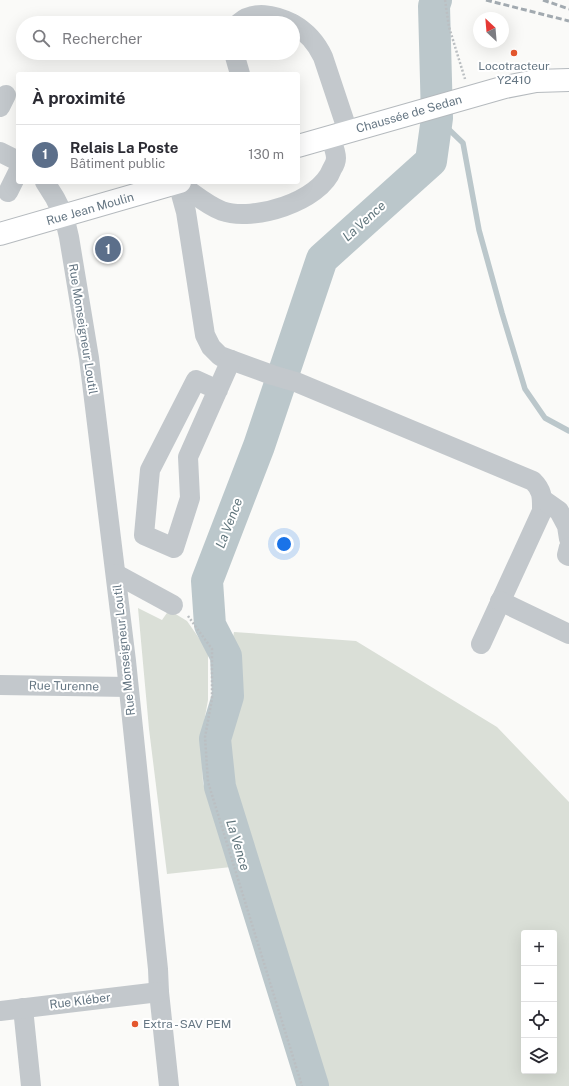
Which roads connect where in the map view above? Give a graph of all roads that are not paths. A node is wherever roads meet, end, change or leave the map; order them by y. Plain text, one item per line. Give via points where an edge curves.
1 (250, 16) edge
2 (271, 16) edge
3 (300, 28) edge
4 (236, 60) edge
5 (239, 72) edge
6 (569, 80) edge
7 (339, 135) junction
8 (300, 145) edge
9 (0, 152) edge
10 (16, 160) edge
11 (16, 176) edge
12 (46, 184) edge
13 (172, 184) edge
14 (179, 184) edge
15 (182, 184) edge
16 (8, 192) dead end
17 (64, 216) junction
18 (0, 234) edge
19 (231, 360) junction
20 (218, 390) junction
21 (542, 499) junction
22 (569, 539) edge
23 (569, 547) edge
24 (569, 556) edge
25 (116, 574) junction
26 (500, 601) junction
27 (173, 605) road end
28 (569, 634) edge
29 (481, 644) dead end
30 (0, 685) edge
31 (128, 687) junction
32 (159, 992) junction
33 (23, 1008) junction
34 (0, 1011) edge
35 (31, 1086) edge
36 (169, 1086) edge

1 - 2 street
3 - 7 street via 318,46 328,71
4 - 5 street
6 - 7 main road, Chaussée de Sedan via 522,83 504,87
7 - 8 main road, Chaussée de Sedan
7 - 15 street via 336,159 331,173 317,190 280,207 257,214 222,211
9 - 10 street
11 - 16 street
12 - 17 street, Rue Monseigneur Loutil
13 - 17 main road, Rue Jean Moulin
14 - 19 street via 206,335 211,347 220,356
17 - 18 main road, Rue Jean Moulin
17 - 25 street, Rue Monseigneur Loutil via 89,358
19 - 20 street
19 - 21 street via 296,382 533,481 540,488
20 - 20 street via 188,457 190,498 174,548 144,535 150,470 196,380
21 - 22 street via 559,511 567,526
21 - 26 street via 542,511
23 - 24 street
25 - 27 street
25 - 31 street, Rue Monseigneur Loutil
26 - 28 street
26 - 29 street
30 - 31 street, Rue Turenne
31 - 32 street, Rue Monseigneur Loutil
32 - 33 street, Rue Kléber
32 - 36 street, Rue Monseigneur Loutil
33 - 34 street, Rue Kléber
33 - 35 street

